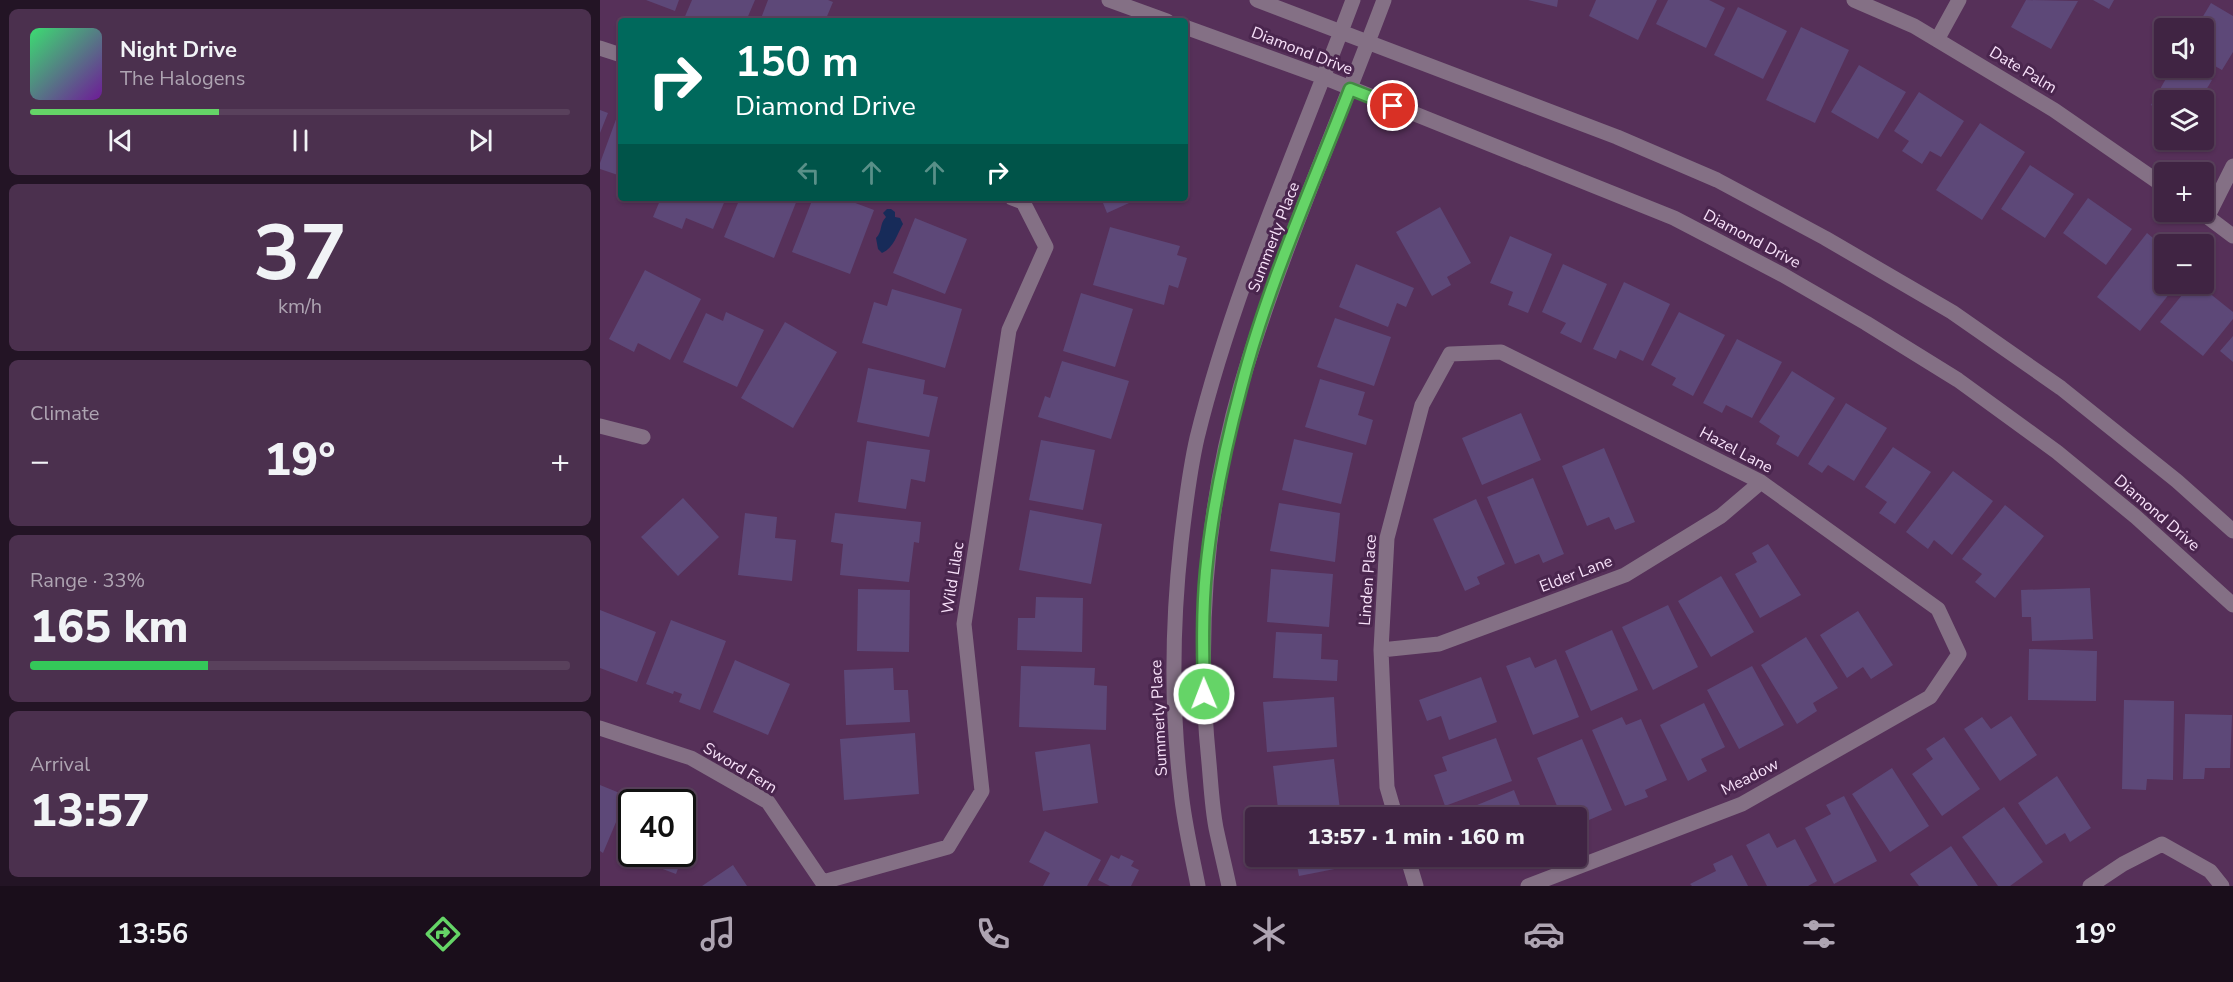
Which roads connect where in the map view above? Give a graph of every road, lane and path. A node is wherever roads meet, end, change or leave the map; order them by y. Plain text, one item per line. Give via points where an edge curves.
1 (1109, 0) edge
2 (1257, 0) edge
3 (1353, 0) edge
4 (1384, 0) edge
5 (1854, 0) edge
6 (1959, 0) edge
7 (1159, 18) edge
8 (1188, 28) edge
9 (1341, 32) junction
10 (1937, 40) junction
11 (1368, 42) junction
12 (600, 48) edge
13 (618, 54) edge
14 (1323, 77) junction
15 (1350, 89) junction
16 (2233, 166) edge
17 (2154, 179) edge
18 (2214, 199) edge
19 (1020, 201) edge
20 (2214, 221) edge
21 (2233, 236) edge
22 (1450, 354) joint
23 (600, 426) edge
24 (643, 437) dead end
25 (1761, 482) junction
26 (2233, 531) edge
27 (2233, 605) edge
28 (1381, 650) junction
29 (1959, 654) joint
30 (600, 728) edge
31 (1393, 807) edge
32 (1410, 867) edge
33 (824, 884) edge
34 (1198, 886) edge
35 (1229, 886) edge
36 (1416, 886) edge
37 (1528, 886) edge
38 (2090, 886) edge
39 (2222, 886) edge

1 - 7 street
2 - 9 street, Diamond Drive
3 - 9 street, Summerly Place
4 - 11 street, Summerly Place
5 - 10 street, Date Palm
6 - 10 street
8 - 14 street, Diamond Drive
9 - 11 street, Diamond Drive
9 - 14 street, Summerly Place
10 - 17 street, Date Palm via 2054,110
11 - 15 street, Summerly Place
11 - 26 street, Diamond Drive via 1718,180 1825,238 1953,312 2061,388
12 - 13 street
14 - 15 street, Diamond Drive
14 - 34 street, Summerly Place via 1263,230 1215,370 1186,493 1174,605 1173,713 1181,793
15 - 27 street, Diamond Drive via 1674,218 1784,275 1958,380 2136,517
15 - 35 street, Summerly Place via 1270,297 1241,386 1221,470 1202,632 1204,714 1216,826
16 - 18 street
19 - 33 street, Wild Lilac via 1046,248 1010,330 964,624 982,791 948,847
20 - 21 street
22 - 25 street, Hazel Lane via 1501,352
22 - 28 street, Linden Place via 1422,405 1388,538
23 - 24 street
25 - 28 street, Elder Lane via 1721,516 1625,575 1439,644
25 - 29 street, Hazel Lane via 1938,609
28 - 31 street, Linden Place via 1387,787
29 - 37 street, Meadow via 1930,697 1742,804
30 - 33 street, Sword Fern via 691,758 768,802
32 - 36 street
38 - 39 street via 2162,844 2210,871

